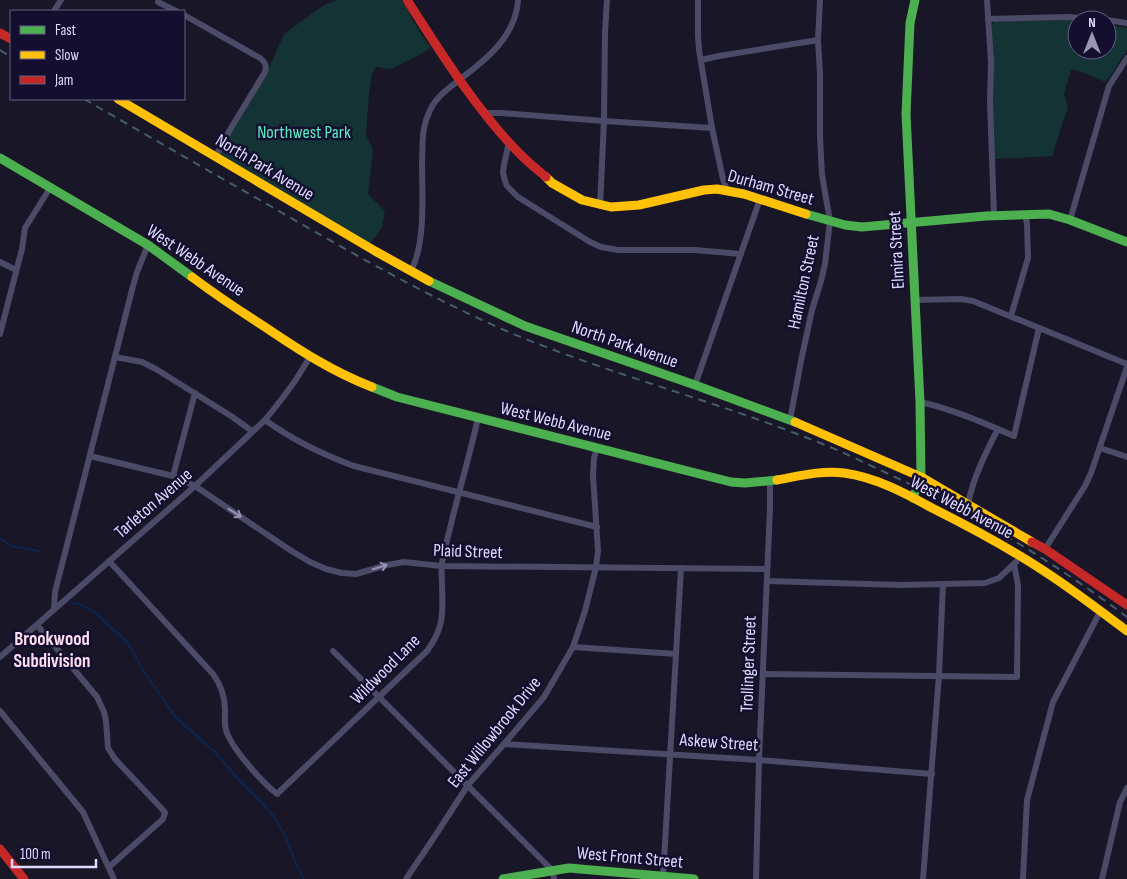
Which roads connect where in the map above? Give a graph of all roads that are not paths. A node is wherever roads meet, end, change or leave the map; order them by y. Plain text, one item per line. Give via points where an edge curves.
1 (407, 0) edge
2 (518, 0) edge
3 (607, 0) edge
4 (698, 0) edge
5 (820, 0) edge
6 (915, 0) edge
7 (987, 0) edge
8 (158, 1) edge
9 (174, 10) edge
10 (185, 16) edge
11 (1067, 17) edge
12 (988, 19) junction
13 (818, 40) junction
14 (1127, 58) edge
15 (701, 60) junction
16 (460, 80) junction
17 (124, 100) edge
18 (484, 113) junction
19 (604, 121) junction
20 (712, 128) junction
21 (509, 142) junction
22 (216, 156) junction
23 (0, 158) edge
24 (50, 188) junction
25 (727, 190) junction
26 (760, 199) junction
27 (600, 206) junction
28 (994, 214) junction
29 (1025, 214) junction
30 (1070, 220) junction
31 (830, 221) junction
32 (910, 222) junction
33 (1127, 242) edge
34 (148, 245) junction
35 (741, 254) junction
36 (0, 262) edge
37 (16, 270) junction
38 (411, 271) junction
39 (914, 300) junction
40 (1011, 316) junction
41 (1039, 328) junction
42 (0, 334) edge
43 (115, 356) junction
44 (310, 357) junction
45 (1127, 366) edge
46 (695, 385) junction
47 (194, 393) junction
48 (920, 402) junction
49 (478, 418) junction
50 (265, 420) junction
51 (790, 420) junction
52 (998, 429) junction
53 (252, 430) junction
54 (597, 448) junction
55 (1100, 448) junction
56 (90, 456) junction
57 (1127, 457) edge
58 (173, 476) junction
59 (921, 477) junction
60 (770, 481) junction
61 (195, 486) junction
62 (459, 492) junction
63 (913, 498) junction
64 (968, 505) junction
65 (597, 527) junction
66 (1045, 549) junction
67 (1017, 560) junction
68 (109, 561) junction
69 (442, 566) junction
70 (596, 567) junction
71 (681, 568) junction
72 (767, 569) junction
73 (767, 581) junction
74 (943, 584) junction
75 (1127, 605) edge
76 (54, 609) junction
77 (1100, 612) junction
78 (37, 625) junction
79 (1127, 631) edge
80 (573, 646) junction
81 (333, 651) dead end
82 (676, 654) junction
83 (0, 656) edge
84 (763, 674) junction
85 (939, 675) junction
86 (380, 696) junction
87 (0, 711) edge
88 (504, 744) junction
89 (670, 754) junction
90 (759, 760) junction
91 (932, 774) junction
92 (468, 785) junction
93 (1127, 788) edge
94 (0, 849) edge
95 (109, 867) junction
96 (553, 875) edge
97 (663, 877) edge
98 (24, 879) edge
99 (114, 879) edge
100 (406, 879) edge
101 (503, 879) edge
102 (694, 879) edge
103 (756, 879) edge
104 (923, 879) edge
105 (1023, 879) edge
106 (1102, 879) edge

1 - 16 main road, Durham Street
2 - 16 street via 504,39
3 - 19 street
4 - 15 street
5 - 13 street, Hamilton Street
6 - 32 main road, Elmira Street via 909,32 906,114
7 - 12 street
8 - 9 street
10 - 22 street via 265,63 265,72
11 - 12 street
12 - 28 street
13 - 15 street
13 - 31 street, Hamilton Street via 822,175
14 - 30 street via 1109,86
15 - 20 street
16 - 18 main road, Durham Street
16 - 38 street via 431,108 424,126 421,229 418,253
17 - 22 main road, North Park Avenue
18 - 19 street
18 - 21 main road, Durham Street
19 - 20 street
19 - 27 street
20 - 25 street
21 - 27 main road, Durham Street via 556,186
21 - 35 street via 503,172 507,186 590,242 618,250 695,250
22 - 38 main road, North Park Avenue
23 - 24 main road, West Webb Avenue
24 - 34 main road, West Webb Avenue
24 - 37 street via 26,228
25 - 26 main road, Durham Street
25 - 27 main road, Durham Street via 708,190 626,207
26 - 31 main road, Durham Street
26 - 35 street
28 - 29 main road, Durham Street
28 - 32 main road, Durham Street
29 - 30 main road, Durham Street via 1055,215
29 - 40 street via 1028,258
30 - 33 main road, Durham Street
31 - 32 main road, Durham Street via 856,227
31 - 51 street, Hamilton Street via 825,264 812,310
32 - 39 main road, Elmira Street
34 - 43 street via 135,279
34 - 44 main road, West Webb Avenue
35 - 46 street
36 - 37 street
37 - 42 street
38 - 46 main road, North Park Avenue via 524,326
39 - 40 street via 968,300
39 - 48 main road, Elmira Street
40 - 41 street
41 - 45 street
41 - 52 street via 1014,436
43 - 47 street via 142,362
43 - 56 street
44 - 49 main road, West Webb Avenue via 350,379 397,397
44 - 50 street, Tarleton Avenue
45 - 55 street
46 - 51 main road, North Park Avenue
47 - 53 street
47 - 58 street
48 - 52 street
48 - 59 main road, Elmira Street
49 - 54 main road, West Webb Avenue
49 - 62 street, Wildwood Lane
50 - 53 street, Tarleton Avenue
50 - 62 street via 354,466
51 - 59 main road, North Park Avenue
52 - 64 street via 970,493
53 - 61 street, Tarleton Avenue
54 - 60 main road, West Webb Avenue via 732,482
54 - 65 street, East Willowbrook Drive via 593,490
55 - 57 street
55 - 66 street via 1085,486
56 - 58 street, Plaid Street
56 - 76 street via 55,592
58 - 61 street, Plaid Street
59 - 63 main road, Elmira Street
59 - 64 main road, North Park Avenue
60 - 63 main road, West Webb Avenue via 843,472 870,479
60 - 72 street, Trollinger Street
61 - 68 street, Tarleton Avenue
61 -> 69 street, Plaid Street via 290,550 326,569 356,574 404,562
62 - 65 street
62 - 69 street, Wildwood Lane
63 - 67 main road, West Webb Avenue via 945,514
64 - 66 main road, North Park Avenue
65 - 70 street, East Willowbrook Drive
66 - 75 main road, North Park Avenue
67 - 74 street via 993,581
67 - 77 main road, West Webb Avenue via 1078,595
67 - 85 street via 1017,677
68 - 76 street, Tarleton Avenue
68 - 86 street, Wildwood Lane via 218,681 224,699 226,729 232,743 277,794
69 - 70 street, Plaid Street
69 - 86 street, Wildwood Lane via 443,612 438,633 427,651
70 - 71 street, Plaid Street
70 - 80 street, East Willowbrook Drive
71 - 72 street, Plaid Street
71 - 82 street
72 - 73 street, Trollinger Street
73 - 74 street
73 - 84 street, Trollinger Street
74 - 85 street
76 - 78 street, Tarleton Avenue
77 - 79 main road, West Webb Avenue
77 - 105 street via 1052,702 1027,800
78 - 83 street, Tarleton Avenue
78 - 95 street via 97,697 104,712 110,753 165,813
80 - 82 street
80 - 88 street, East Willowbrook Drive via 544,697
81 - 86 street
82 - 89 street
84 - 85 street
84 - 90 street, Trollinger Street
85 - 91 street
86 - 92 street
87 - 95 street via 83,812
88 - 89 street, Askew Street
88 - 92 street, East Willowbrook Drive
89 - 90 street, Askew Street
89 - 97 street
90 - 91 street, Askew Street
90 - 103 street, Trollinger Street
91 - 104 street
92 - 96 street
92 - 100 street, East Willowbrook Drive
93 - 106 street via 1120,802
94 - 98 main road
95 - 99 street
96 - 97 main road, West Front Street via 569,868 581,868
96 - 101 main road, West Front Street
97 - 102 main road, West Front Street

